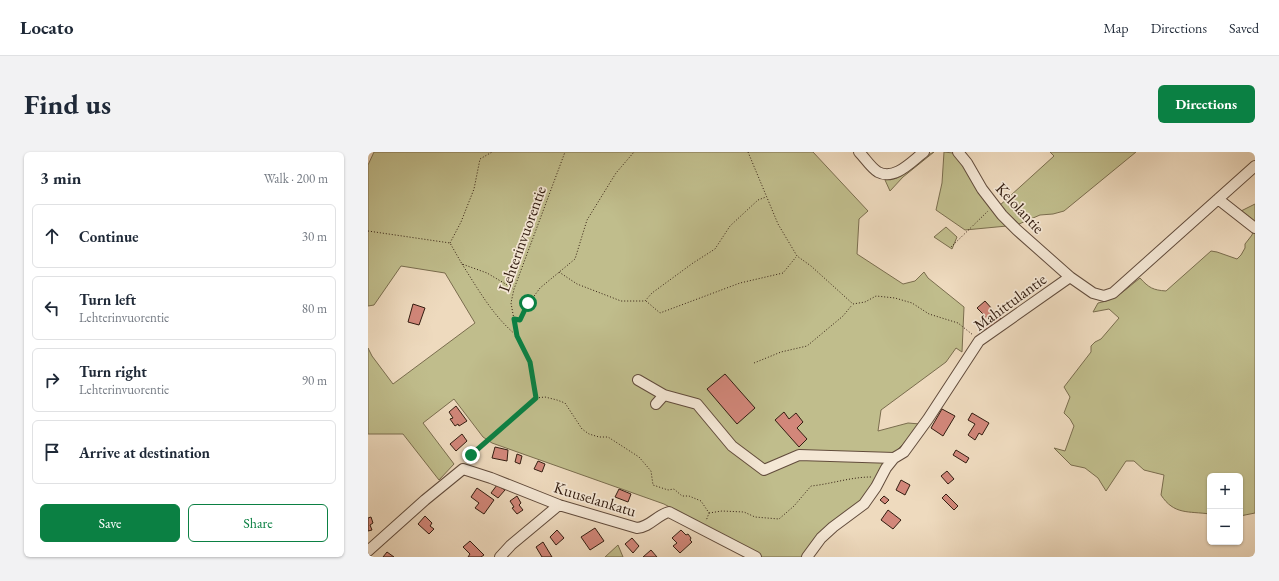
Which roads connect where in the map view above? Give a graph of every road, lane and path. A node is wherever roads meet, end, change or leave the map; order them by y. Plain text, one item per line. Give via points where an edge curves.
1 (492, 152) edge
2 (565, 152) edge
3 (634, 152) edge
4 (748, 152) edge
5 (859, 152) edge
6 (924, 152) edge
7 (958, 152) edge
8 (1255, 166) edge
9 (766, 197) junction
10 (1218, 200) junction
11 (994, 205) junction
12 (1255, 228) edge
13 (368, 231) edge
14 (450, 243) junction
15 (951, 247) dead end
16 (797, 256) junction
17 (462, 264) junction
18 (559, 272) junction
19 (1070, 277) junction
20 (514, 289) junction
21 (645, 301) junction
22 (853, 304) junction
23 (514, 319) junction
24 (517, 336) junction
25 (979, 341) junction
26 (754, 363) dead end
27 (638, 380) dead end
28 (664, 395) junction
29 (536, 398) junction
30 (656, 404) dead end
31 (894, 458) junction
32 (463, 469) junction
33 (885, 470) junction
34 (559, 505) junction
35 (708, 513) junction
36 (703, 529) junction
37 (368, 551) edge
38 (500, 557) edge
39 (756, 557) edge
40 (807, 557) edge

1 - 14 path via 480,159 474,189
2 - 20 path, Lehterinvuorentie
3 - 18 path via 616,174 588,220 575,259
4 - 9 path
5 - 6 street via 877,172 884,174 899,172
7 - 11 street, Kelolantie
8 - 10 street, Mahittulantie
9 - 16 path
9 - 21 path via 758,200 730,226 715,249 652,293
10 - 12 street
10 - 19 street, Mahittulantie via 1113,293 1104,296 1093,293
11 - 15 path
11 - 19 street, Kelolantie via 1017,230
13 - 14 path
14 - 17 path
16 - 21 path via 783,273 740,283 660,313
16 - 22 path
17 - 20 path via 487,273
17 - 24 path via 505,326
18 - 21 path via 577,284 622,301
18 - 23 path via 540,288 528,303 520,320
19 - 25 street, Mahittulantie
20 - 23 path, Lehterinvuorentie via 511,303
22 - 25 path via 866,302 876,296 895,298 912,303 929,314 958,322
22 - 26 path via 843,316 807,346 781,352
23 - 24 path, Lehterinvuorentie
24 - 29 path, Lehterinvuorentie via 530,362
25 - 31 street, Mahittulantie via 928,419 904,452
27 - 28 street
28 - 30 street
28 - 31 street via 697,404 732,446 764,470 799,455
29 - 32 path via 471,455
29 - 35 path via 545,397 565,403 582,429 589,434 608,437 639,458 651,471 653,485 668,490 674,489 682,496 700,501
31 - 33 street, Mahittulantie
32 - 34 street, Kuuselankatu
32 - 37 street
33 - 35 path via 874,477 856,477 811,486 779,519 755,517 744,512
33 - 40 street, Mahittulantie via 864,504 825,535
34 - 36 street, Kuuselankatu via 637,528 647,526 669,512
34 - 38 street
35 - 36 path
36 - 39 street, Kuuselankatu

